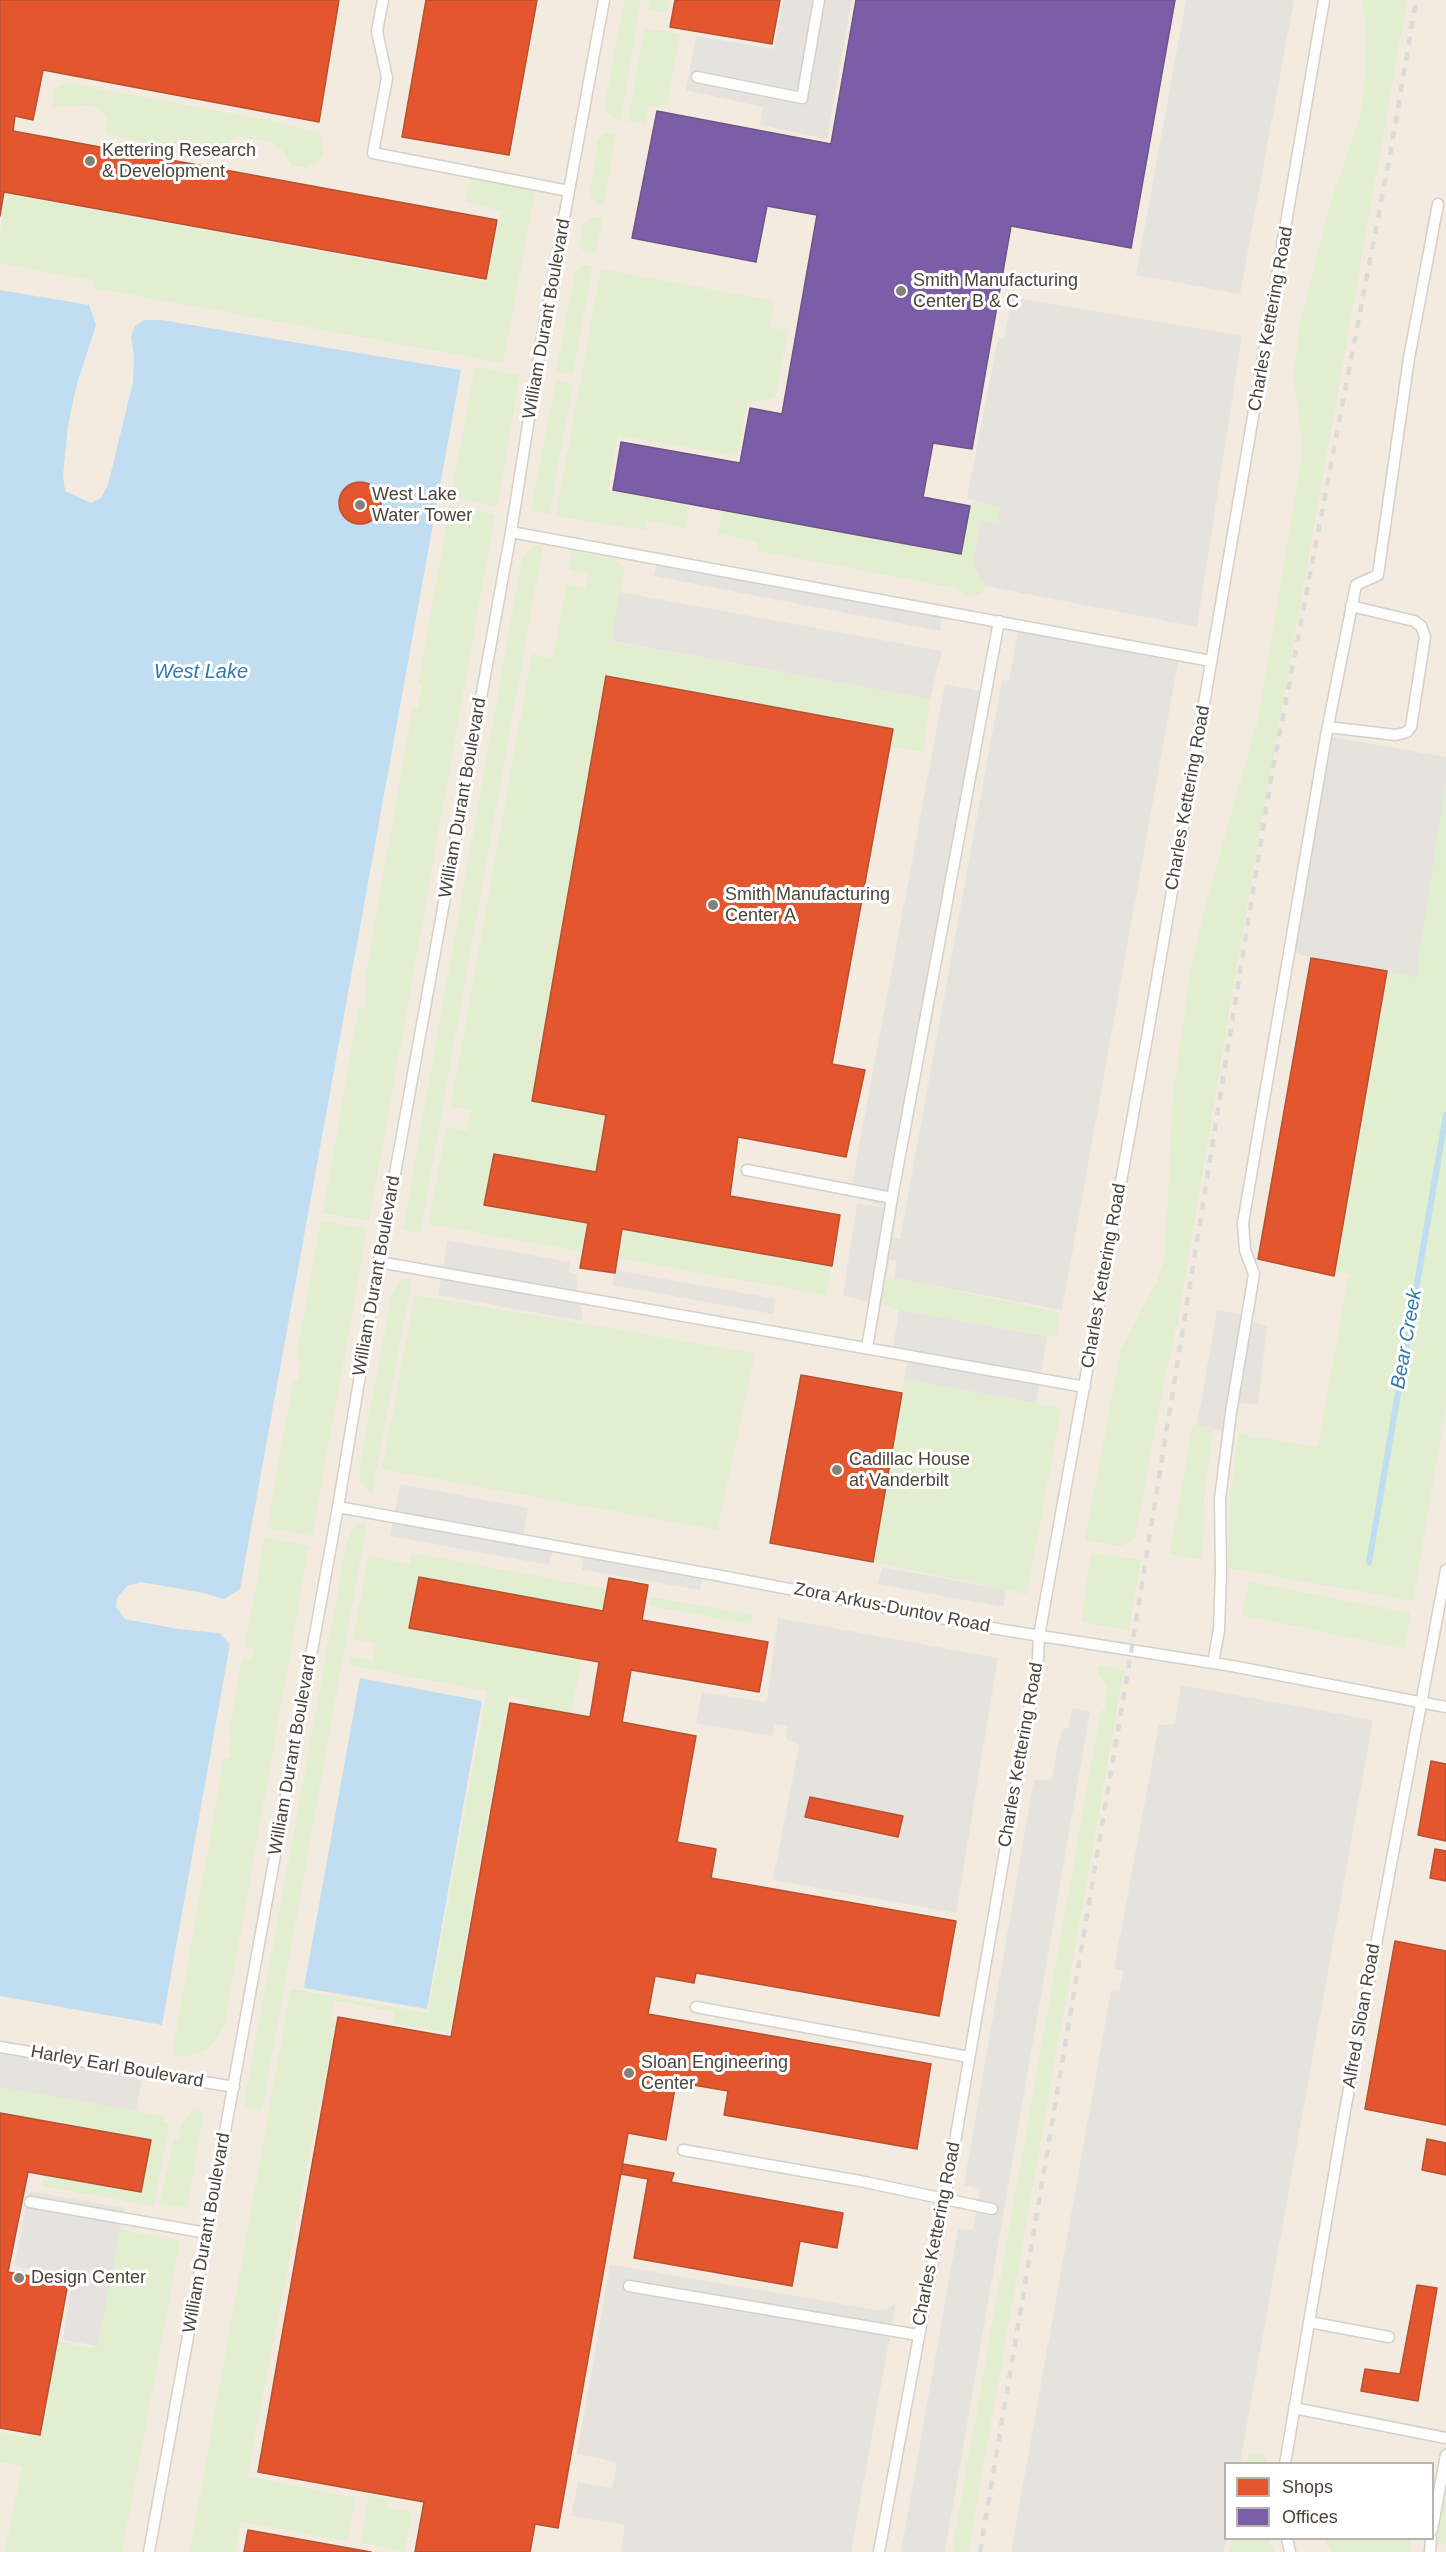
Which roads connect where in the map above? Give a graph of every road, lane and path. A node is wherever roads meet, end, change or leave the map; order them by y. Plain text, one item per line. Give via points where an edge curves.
1 (383, 0) edge
2 (604, 0) edge
3 (819, 0) edge
4 (1324, 0) edge
5 (697, 77) dead end
6 (569, 191) junction
7 (1438, 204) dead end
8 (511, 532) junction
9 (1352, 606) junction
10 (999, 621) junction
11 (1211, 661) junction
12 (1328, 727) junction
13 (747, 1170) dead end
14 (892, 1198) junction
15 (379, 1262) junction
16 (867, 1348) junction
17 (1085, 1386) junction
18 (338, 1508) junction
19 (1446, 1570) edge
20 (1040, 1636) junction
21 (1213, 1663) junction
22 (1422, 1702) junction
23 (1446, 1707) edge
24 (696, 2007) dead end
25 (0, 2047) edge
26 (969, 2057) junction
27 (234, 2087) junction
28 (683, 2150) dead end
29 (944, 2198) junction
30 (30, 2202) dead end
31 (992, 2209) dead end
32 (207, 2233) junction
33 (629, 2286) dead end
34 (1309, 2322) junction
35 (918, 2335) junction
36 (1389, 2337) dead end
37 (1294, 2408) junction
38 (1446, 2438) edge
39 (1446, 2455) edge
40 (1285, 2462) edge
41 (1434, 2519) edge
42 (149, 2552) edge
43 (879, 2552) edge

1 - 6 lane via 377,31 387,78 373,153
2 - 6 lane, William Durant Boulevard
3 - 5 lane via 802,98
4 - 11 lane, Charles Kettering Road
6 - 8 lane, William Durant Boulevard
7 - 9 lane via 1409,358 1378,575 1356,585
8 - 10 lane
8 - 15 lane, William Durant Boulevard
9 - 12 lane
9 - 12 lane via 1421,626 1425,637 1411,727 1396,735
10 - 11 lane
10 - 14 lane
11 - 17 lane, Charles Kettering Road
12 - 21 lane via 1243,1223 1245,1250 1254,1274 1220,1499 1219,1630
13 - 14 lane
14 - 16 lane
15 - 16 lane
15 - 18 lane, William Durant Boulevard
16 - 17 lane
17 - 20 lane, Charles Kettering Road
18 - 20 lane, Zora Arkus-Duntov Road
18 - 27 lane, William Durant Boulevard
19 - 22 lane, Alfred Sloan Road
20 - 21 lane, Zora Arkus-Duntov Road
20 - 26 lane, Charles Kettering Road
21 - 22 lane, Zora Arkus-Duntov Road
22 - 23 lane, Zora Arkus-Duntov Road
22 - 34 lane, Alfred Sloan Road
24 - 26 lane
25 - 27 lane, Harley Earl Boulevard
26 - 29 lane, Charles Kettering Road
27 - 32 lane, William Durant Boulevard
28 - 29 lane
29 - 31 lane
29 - 35 lane, Charles Kettering Road
30 - 32 lane
32 - 42 lane, William Durant Boulevard
33 - 35 lane
34 - 36 lane
34 - 37 lane, Alfred Sloan Road
35 - 43 lane, Charles Kettering Road
37 - 38 lane
37 - 40 lane, Alfred Sloan Road
39 - 41 lane

